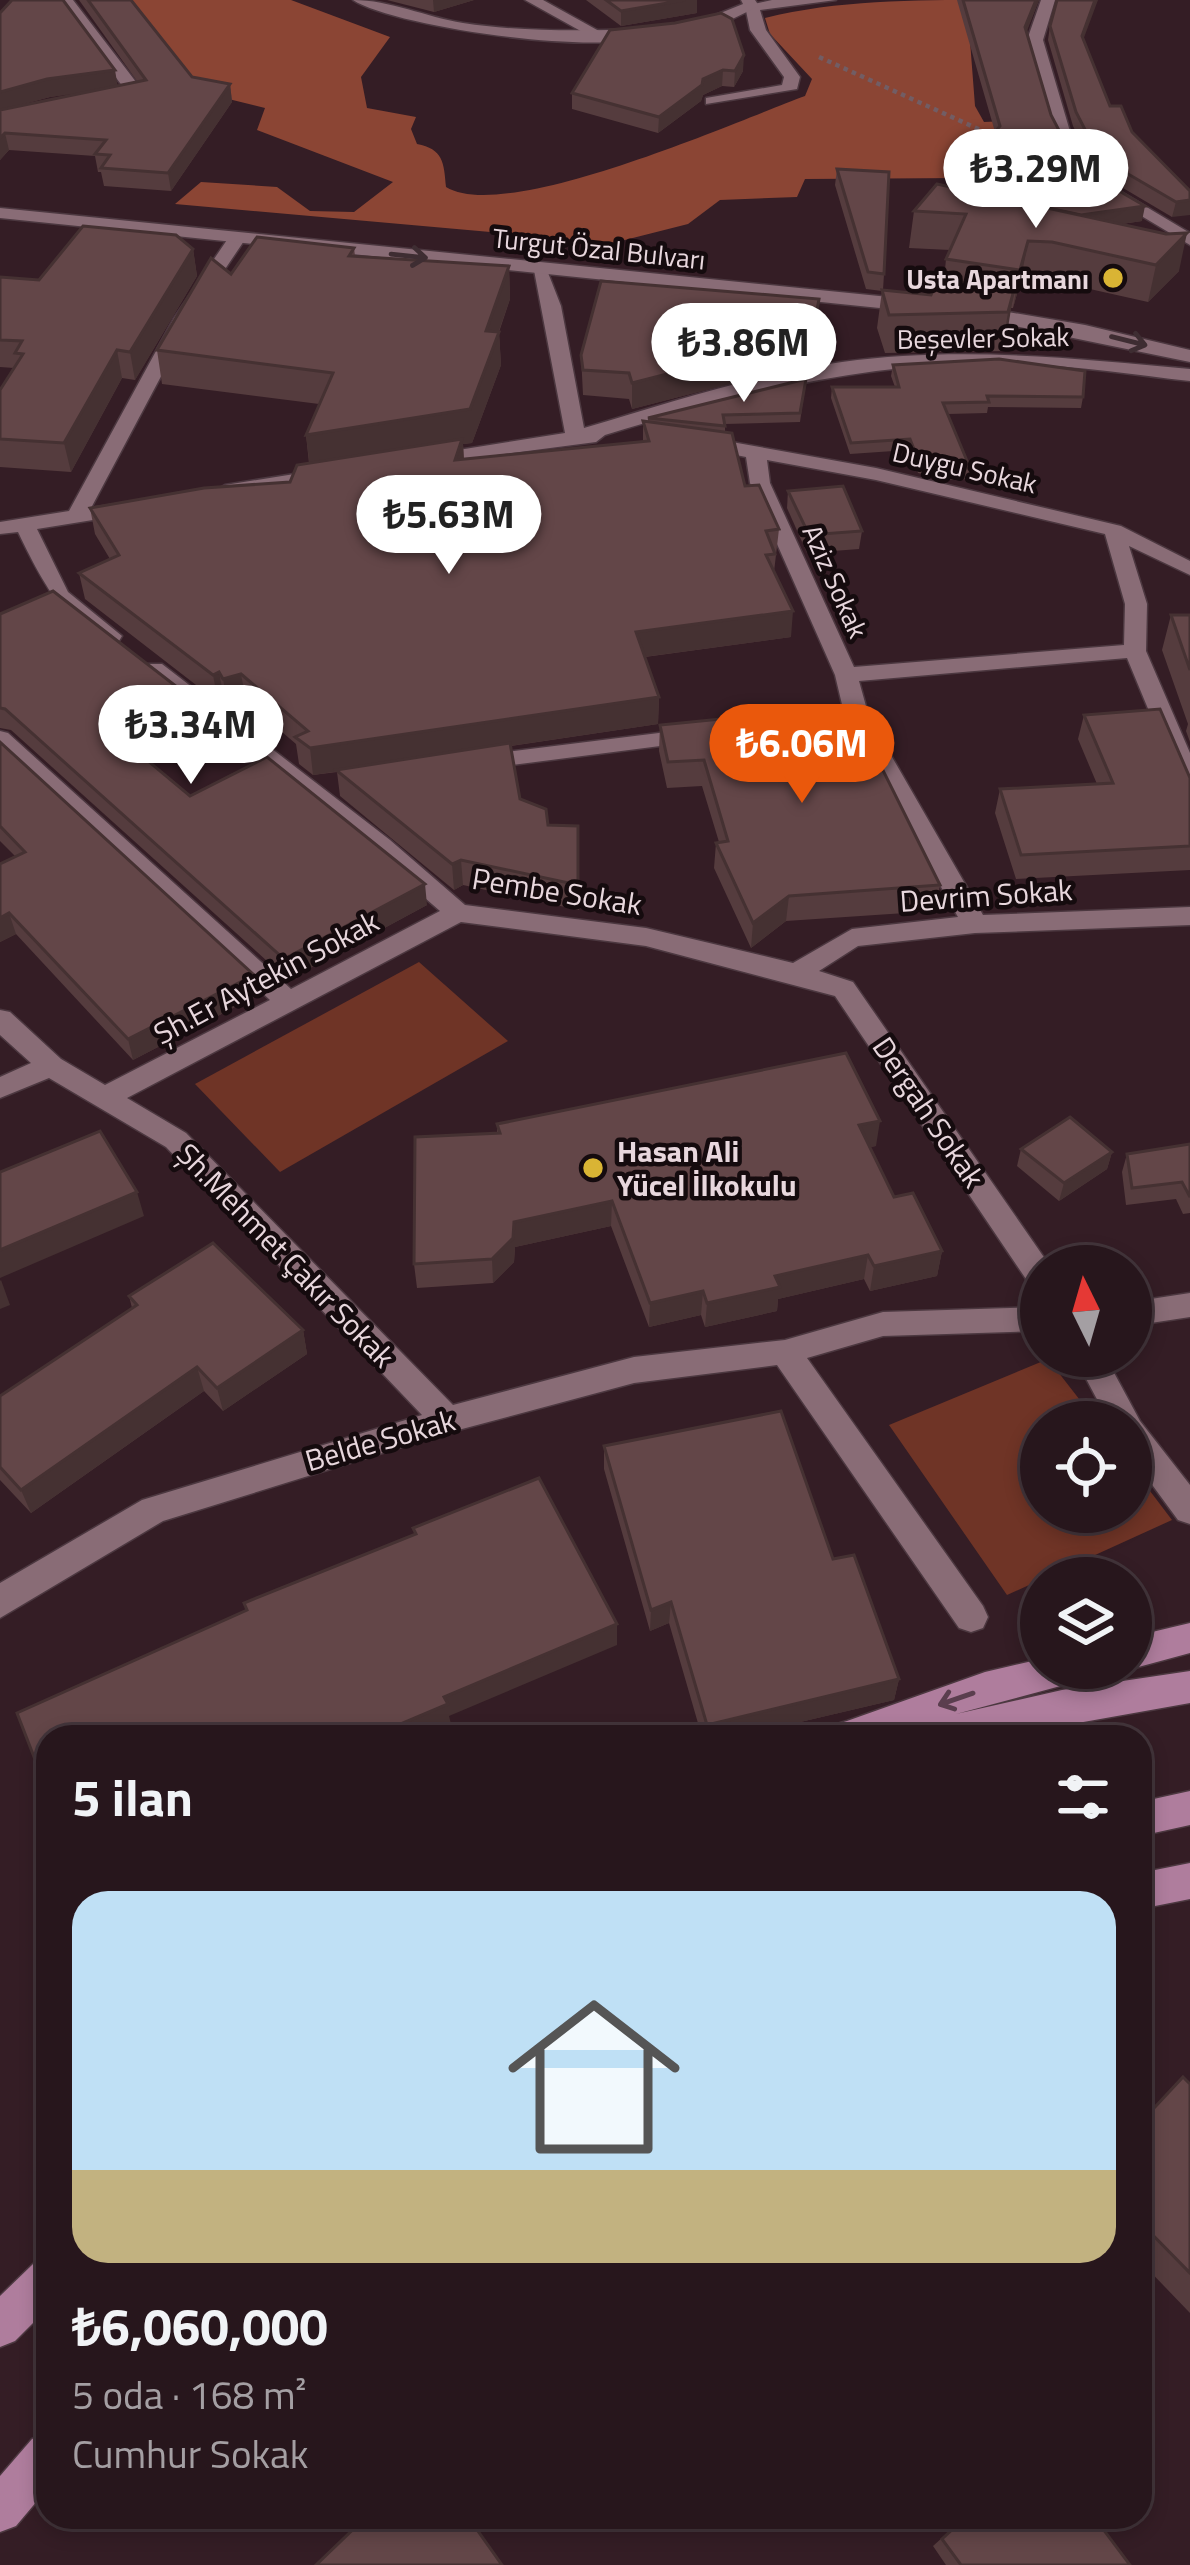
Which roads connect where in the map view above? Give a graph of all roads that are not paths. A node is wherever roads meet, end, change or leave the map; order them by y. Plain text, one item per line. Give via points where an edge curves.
1 (65, 0) edge
2 (360, 0) edge
3 (532, 0) edge
4 (829, 0) edge
5 (1048, 0) edge
6 (750, 3) edge
7 (600, 36) junction
8 (94, 100) edge
9 (712, 101) edge
10 (0, 196) edge
11 (0, 213) edge
12 (237, 238) junction
13 (1190, 240) edge
14 (539, 269) junction
15 (924, 288) dead end
16 (954, 303) junction
17 (1190, 336) edge
18 (1190, 356) edge
19 (1190, 375) edge
20 (577, 437) junction
21 (755, 449) junction
22 (406, 464) edge
23 (359, 470) edge
24 (202, 495) edge
25 (160, 502) edge
26 (76, 518) junction
27 (13, 526) edge
28 (1114, 530) junction
29 (1190, 568) edge
30 (1135, 651) junction
31 (845, 674) junction
32 (718, 733) edge
33 (0, 738) edge
34 (442, 768) edge
35 (1190, 781) edge
36 (352, 782) edge
37 (307, 789) junction
38 (458, 913) junction
39 (1190, 916) edge
40 (974, 924) junction
41 (797, 973) junction
42 (290, 1003) junction
43 (0, 1019) edge
44 (51, 1066) junction
45 (0, 1088) edge
46 (105, 1097) junction
47 (1020, 1246) edge
48 (1190, 1305) edge
49 (1152, 1311) edge
50 (1020, 1320) edge
51 (785, 1352) junction
52 (446, 1420) junction
53 (1152, 1459) edge
54 (1190, 1510) edge
55 (0, 1603) edge
56 (970, 1617) dead end
57 (1190, 1638) edge
58 (1152, 1647) edge
59 (1020, 1680) edge
60 (1190, 1687) edge
61 (881, 1725) edge
62 (980, 1725) edge
63 (1190, 1808) edge
64 (1152, 1816) edge
65 (1190, 1882) edge
66 (1152, 1889) edge
67 (36, 2291) edge
68 (0, 2326) edge
69 (36, 2470) edge
70 (0, 2510) edge

1 - 8 street via 137,94
2 - 7 street via 455,27
3 - 7 street
4 - 6 street
5 - 13 street via 1035,40 1061,128 1086,178
6 - 7 street via 712,24
6 - 9 street via 758,30 792,77 790,89
10 - 15 street, Turgut Özal Bulvarı
11 - 12 street, Turgut Özal Bulvarı
12 -> 14 street, Turgut Özal Bulvarı
12 - 26 street via 183,318
14 - 16 street, Turgut Özal Bulvarı
14 - 20 street
16 - 17 street, Turgut Özal Bulvarı via 1058,305
16 -> 18 street, Turgut Özal Bulvarı
19 - 20 street, Beşevler Sokak via 1022,358 842,368
20 - 21 street, Duygu Sokak
20 - 22 street, Beşevler Sokak
21 - 28 street, Duygu Sokak
21 - 31 street, Aziz Sokak via 760,483
23 - 24 street
25 - 26 street
26 - 27 street
27 - 37 street, Pembe Sokak via 59,596
28 - 29 street, Duygu Sokak
28 - 30 street via 1136,604
30 - 31 street
30 - 35 street
31 - 40 street, Aziz Sokak via 845,718
32 - 34 street
33 - 42 street
36 - 37 street
37 - 38 street, Pembe Sokak
38 - 41 street, Pembe Sokak via 646,938
38 - 42 street, Şh.Er Aytekin Sokak
39 - 40 street, Devrim Sokak
40 - 41 street, Devrim Sokak via 852,938
41 - 47 street, Dergah Sokak via 844,989
42 - 46 street, Şh.Er Aytekin Sokak
43 - 44 street, Şh.Mehmet Çakır Sokak
44 - 45 street
44 - 46 street, Şh.Mehmet Çakır Sokak
46 - 52 street, Şh.Mehmet Çakır Sokak via 176,1140
48 - 49 street
50 - 51 street, Belde Sokak via 883,1324
51 - 52 street, Belde Sokak via 634,1370
51 - 56 street
52 - 55 street, Belde Sokak via 154,1510
53 - 54 street
57 - 58 main road
59 -> 61 main road
60 - 62 main road
63 - 64 main road
65 - 66 main road
67 - 68 main road
69 - 70 main road

